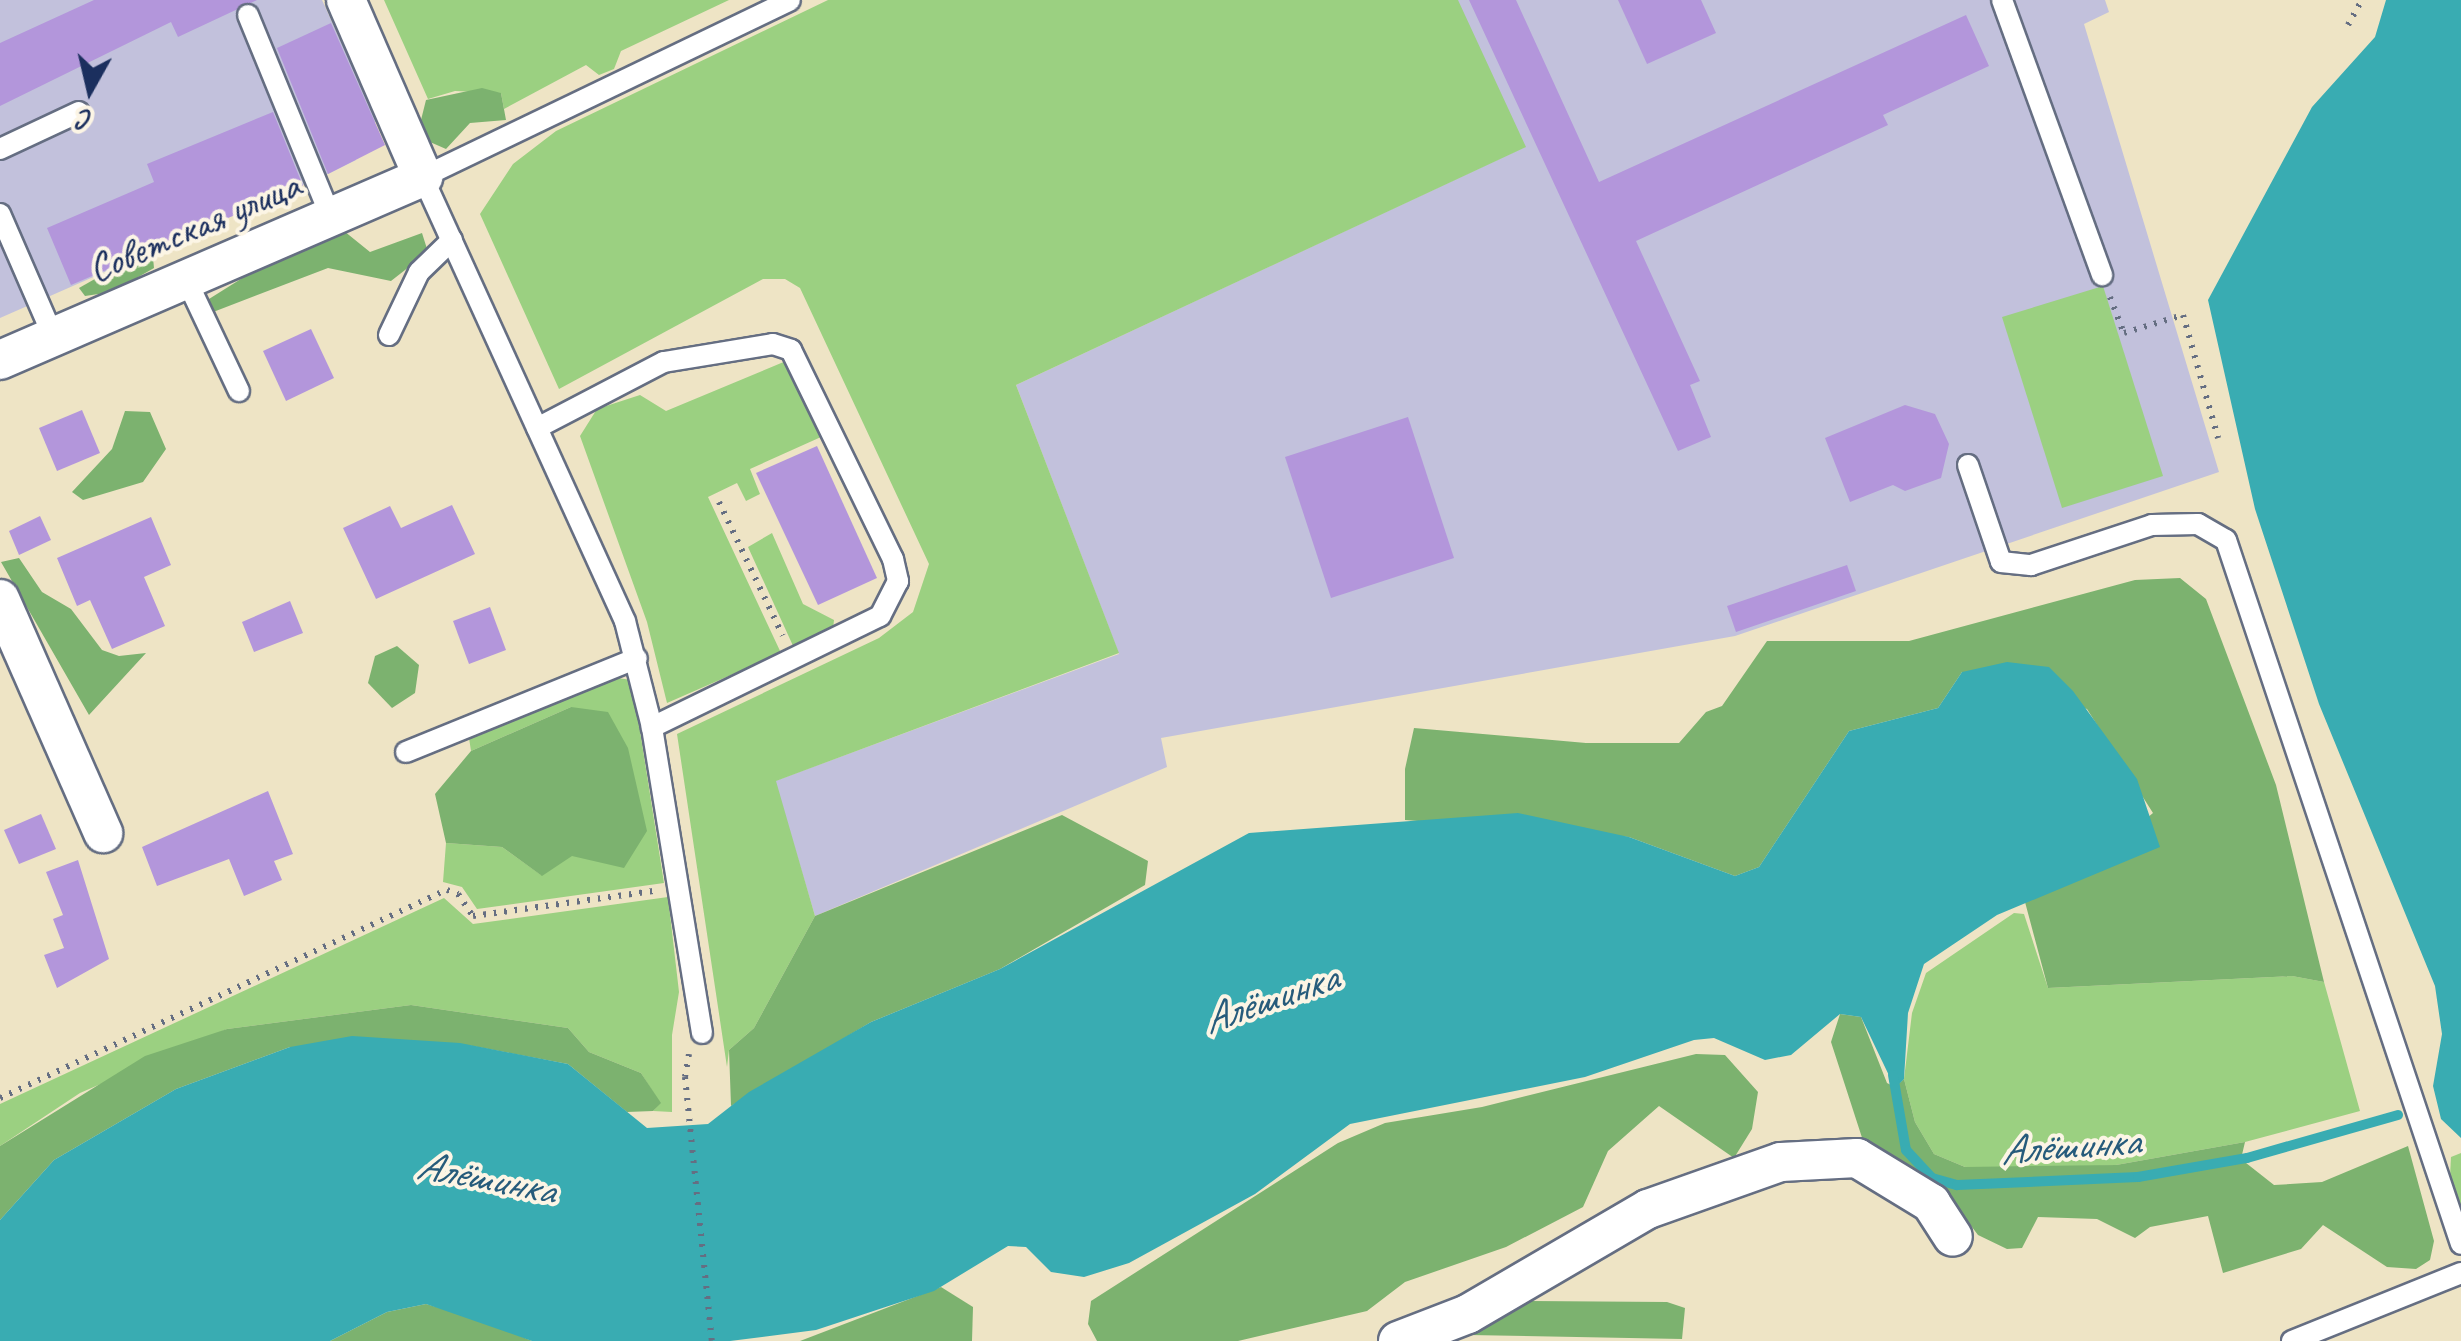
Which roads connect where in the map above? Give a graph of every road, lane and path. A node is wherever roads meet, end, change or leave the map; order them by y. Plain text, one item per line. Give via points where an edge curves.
1 (346, 0) edge
2 (790, 0) edge
3 (2002, 0) edge
4 (2362, 0) edge
5 (248, 15) dead end
6 (2348, 25) dead end
7 (79, 112) dead end
8 (0, 149) edge
9 (423, 177) junction
10 (0, 214) edge
11 (332, 216) junction
12 (452, 240) junction
13 (2102, 275) joint
14 (186, 279) junction
15 (389, 335) dead end
16 (53, 336) junction
17 (0, 360) edge
18 (239, 391) dead end
19 (537, 428) junction
20 (2218, 438) dead end
21 (1968, 465) dead end
22 (720, 502) dead end
23 (0, 599) edge
24 (637, 658) junction
25 (793, 658) junction
26 (652, 727) junction
27 (406, 752) dead end
28 (103, 833) dead end
29 (676, 888) junction
30 (702, 1033) dead end
31 (686, 1076) dead end
32 (0, 1098) edge
33 (1953, 1236) dead end
34 (2461, 1244) edge
35 (2461, 1273) edge
36 (1401, 1340) edge
37 (712, 1341) edge
38 (1410, 1341) edge
39 (2292, 1341) edge

1 - 9 street
2 - 9 lane
3 - 13 lane
4 - 6 path
5 - 11 lane
7 - 8 lane
9 - 11 street, Советская улица
9 - 12 lane
10 - 16 lane
11 - 14 street, Советская улица
12 - 15 lane via 420,272
12 - 19 lane
13 - 20 path via 2124,334 2183,315
14 - 16 street, Советская улица
14 - 18 lane
16 - 17 street, Советская улица
19 - 24 lane via 610,579
19 - 25 lane via 664,362 773,344 790,350 898,581 880,616
21 - 34 lane via 2001,562 2031,565 2152,525 2198,524 2226,540
22 - 25 path
23 - 28 street
24 - 26 lane
24 - 27 lane
25 - 26 lane
26 - 29 lane
29 - 30 lane
29 - 32 path via 473,916 447,890
31 - 37 path
33 - 36 street via 1931,1203 1856,1158 1781,1162 1648,1209 1468,1314
35 - 39 lane
36 - 38 lane

